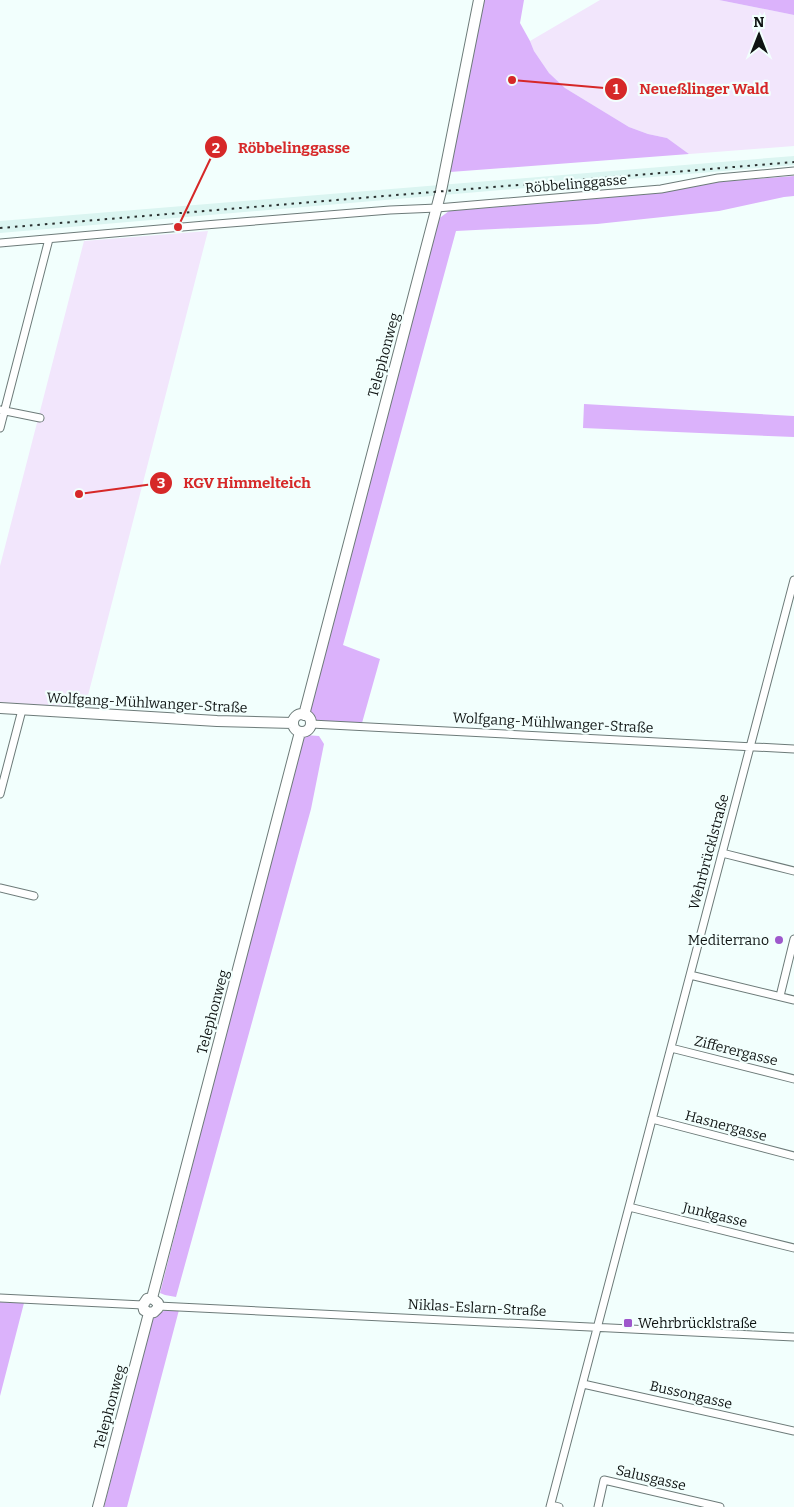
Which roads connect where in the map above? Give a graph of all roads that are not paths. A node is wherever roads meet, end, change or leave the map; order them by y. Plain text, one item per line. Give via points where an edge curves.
1 (479, 0) edge
2 (794, 172) edge
3 (437, 208) junction
4 (49, 239) junction
5 (0, 243) edge
6 (2, 410) edge
7 (40, 418) dead end
8 (0, 428) edge
9 (794, 580) edge
10 (0, 708) edge
11 (22, 710) junction
12 (304, 715) junction
13 (293, 723) junction
14 (310, 724) junction
15 (300, 732) junction
16 (750, 746) junction
17 (794, 749) edge
18 (0, 794) edge
19 (722, 853) junction
20 (794, 871) edge
21 (0, 888) edge
22 (34, 896) dead end
23 (794, 938) edge
24 (793, 949) edge
25 (690, 975) junction
26 (780, 996) junction
27 (794, 1000) edge
28 (671, 1048) junction
29 (794, 1079) edge
30 (652, 1119) junction
31 (794, 1156) edge
32 (629, 1207) junction
33 (794, 1248) edge
34 (0, 1298) edge
35 (155, 1302) junction
36 (146, 1309) junction
37 (598, 1327) junction
38 (794, 1337) edge
39 (583, 1384) junction
40 (794, 1431) edge
41 (681, 1498) junction
42 (553, 1506) edge
43 (98, 1507) edge
44 (598, 1507) edge
45 (678, 1507) edge
46 (720, 1507) edge

1 - 3 street, Telephonweg
2 - 3 street, Röbbelinggasse via 718,178 660,189
3 - 4 street, Röbbelinggasse
3 - 12 street, Telephonweg
4 - 5 street, Röbbelinggasse
4 - 6 street
6 - 7 street
6 - 8 street
9 - 16 street, Wehrbrücklstraße
10 - 11 street, Wolfgang-Mühlwanger-Straße
11 - 13 street, Wolfgang-Mühlwanger-Straße
11 - 18 street
12 - 13 street via 295,717
12 - 14 street
13 - 15 street
14 - 15 street via 307,731
14 - 16 street, Wolfgang-Mühlwanger-Straße
15 - 35 street, Telephonweg
16 - 17 street, Wolfgang-Mühlwanger-Straße
16 - 19 street, Wehrbrücklstraße
19 - 20 street
19 - 25 street, Wehrbrücklstraße
21 - 22 street
23 - 24 street
24 - 26 street
25 - 26 street
25 - 28 street, Wehrbrücklstraße
26 - 27 street
28 - 29 street, Zifferergasse
28 - 30 street, Wehrbrücklstraße
30 - 31 street, Hasnergasse
30 - 32 street, Wehrbrücklstraße
32 - 33 street, Junkgasse
32 - 37 street, Wehrbrücklstraße
34 - 36 street
35 - 36 street via 156,1311
35 - 37 street, Niklas-Eslarn-Straße
36 - 43 street, Telephonweg
37 - 38 street, Niklas-Eslarn-Straße
37 - 39 street, Wehrbrücklstraße
39 - 40 street, Bussongasse
39 - 42 street, Wehrbrücklstraße
41 - 44 street, Salusgasse via 604,1480
41 - 45 street
41 - 46 street, Salusgasse

